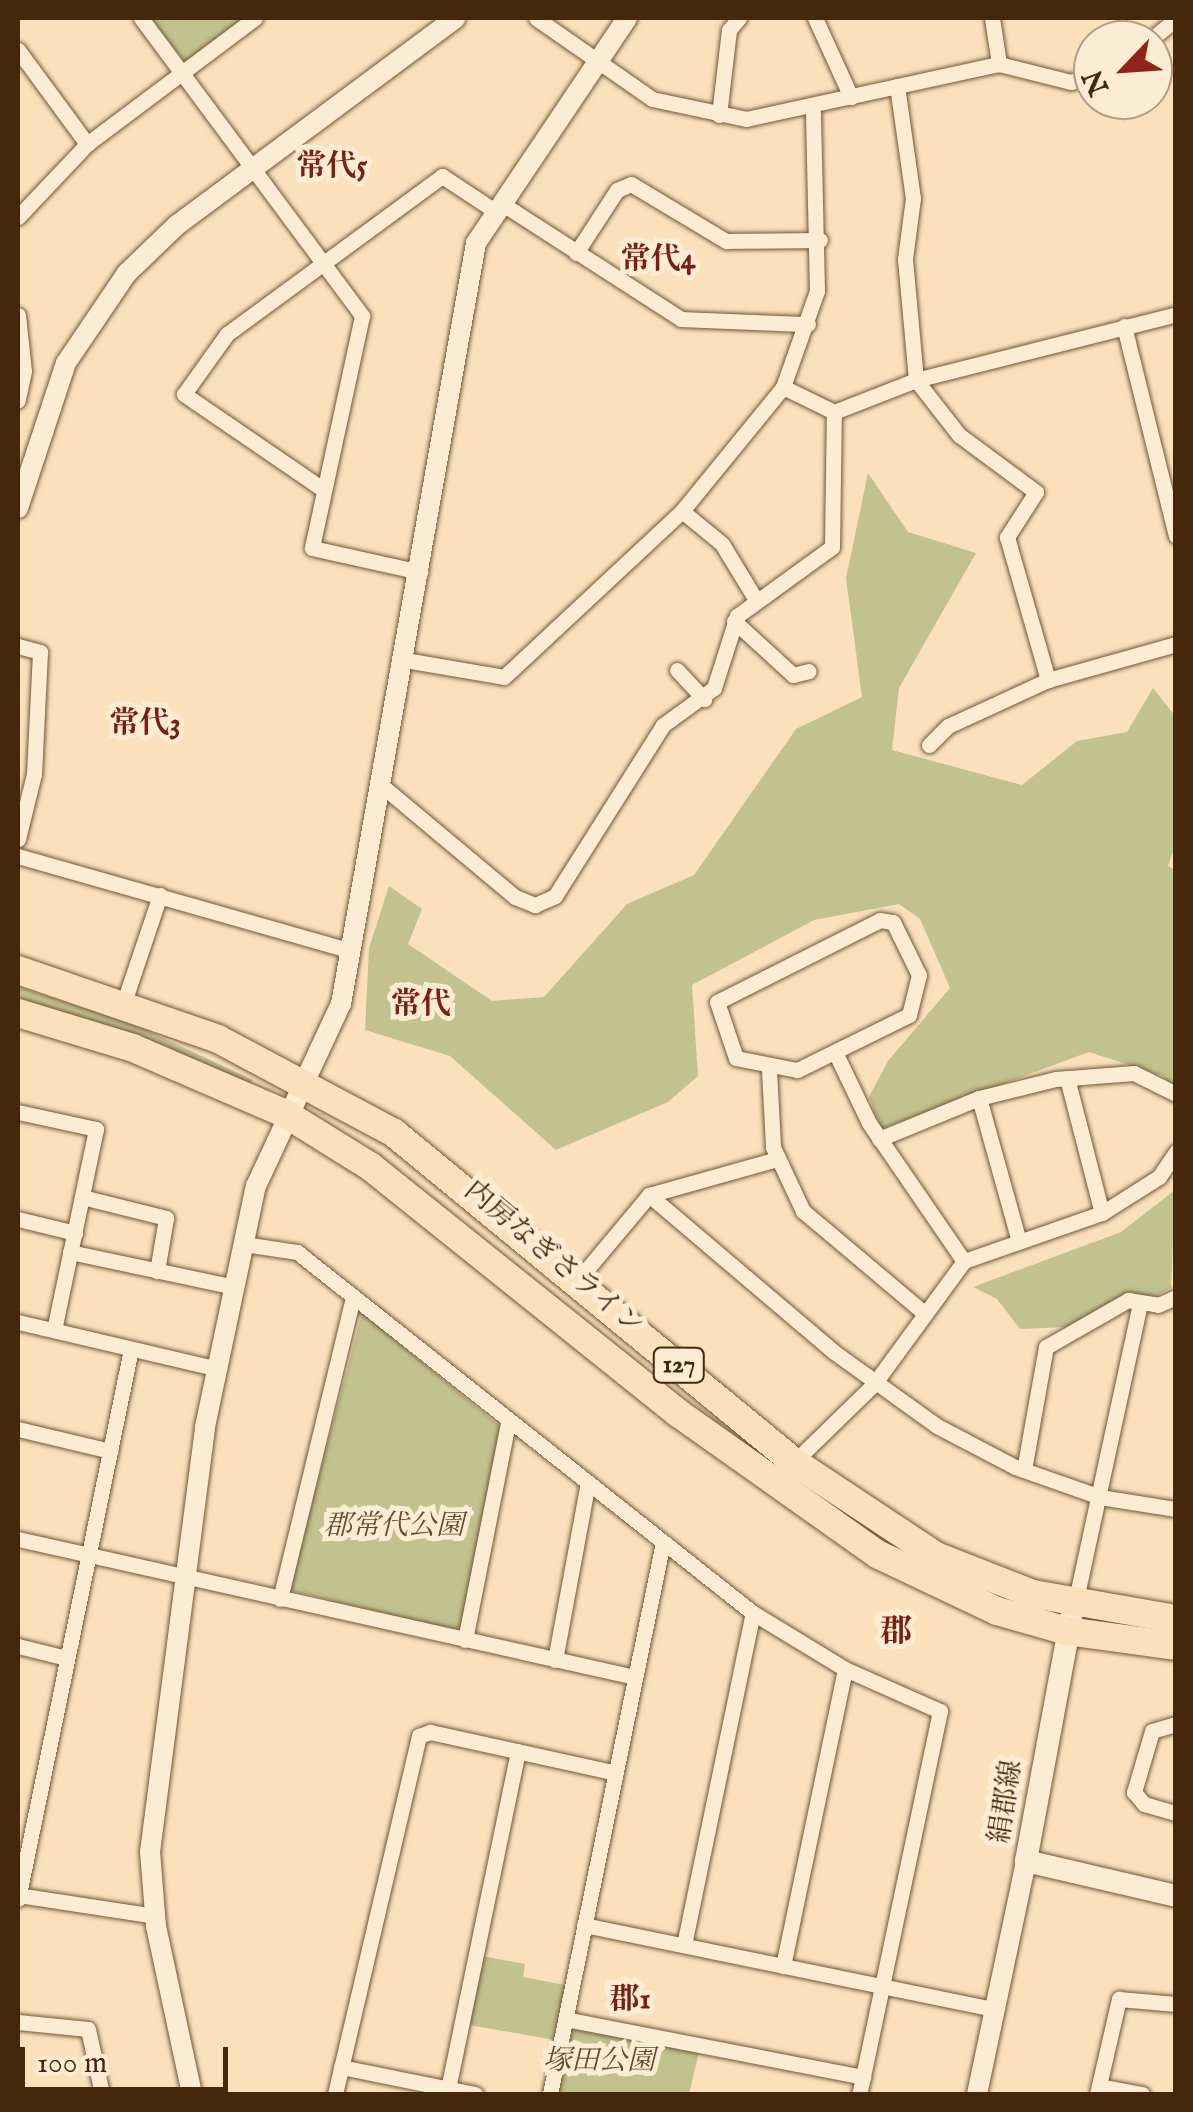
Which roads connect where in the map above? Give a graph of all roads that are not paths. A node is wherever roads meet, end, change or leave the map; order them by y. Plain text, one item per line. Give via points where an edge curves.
1 (141, 18) edge
2 (255, 18) edge
3 (456, 18) edge
4 (536, 18) edge
5 (626, 18) edge
6 (739, 18) edge
7 (814, 18) edge
8 (992, 18) edge
9 (18, 50) edge
10 (598, 60) junction
11 (999, 64) junction
12 (181, 74) junction
13 (1073, 81) edge
14 (897, 86) junction
15 (851, 97) junction
16 (812, 110) junction
17 (719, 116) junction
18 (87, 144) junction
19 (252, 169) junction
20 (498, 207) junction
21 (18, 217) edge
22 (820, 240) junction
23 (576, 253) junction
24 (322, 263) junction
25 (18, 314) edge
26 (1176, 314) edge
27 (808, 324) junction
28 (1124, 326) junction
29 (916, 380) junction
30 (783, 387) junction
31 (18, 400) edge
32 (834, 412) junction
33 (324, 490) junction
34 (18, 508) edge
35 (682, 511) junction
36 (1176, 536) edge
37 (420, 572) junction
38 (756, 600) junction
39 (734, 620) junction
40 (1176, 644) edge
41 (18, 646) edge
42 (406, 660) junction
43 (677, 670) dead end
44 (809, 671) dead end
45 (1048, 680) junction
46 (704, 699) junction
47 (930, 745) dead end
48 (381, 785) junction
49 (18, 839) edge
50 (18, 856) edge
51 (160, 896) junction
52 (349, 950) junction
53 (18, 970) edge
54 (124, 1002) junction
55 (18, 1013) edge
56 (836, 1054) junction
57 (769, 1070) junction
58 (1067, 1078) junction
59 (308, 1081) junction
60 (1176, 1094) edge
61 (979, 1098) junction
62 (18, 1112) edge
63 (286, 1114) junction
64 (879, 1139) junction
65 (1176, 1152) edge
66 (776, 1158) junction
67 (649, 1195) junction
68 (82, 1198) junction
69 (1102, 1213) junction
70 (18, 1219) edge
71 (74, 1232) junction
72 (1018, 1238) junction
73 (244, 1244) junction
74 (70, 1252) junction
75 (964, 1262) junction
76 (158, 1270) junction
77 (578, 1280) junction
78 (235, 1287) junction
79 (1176, 1297) edge
80 (353, 1298) junction
81 (1140, 1302) junction
82 (924, 1312) junction
83 (18, 1322) edge
84 (54, 1330) junction
85 (132, 1348) junction
86 (218, 1369) junction
87 (874, 1384) junction
88 (508, 1423) junction
89 (18, 1429) edge
90 (110, 1451) junction
91 (794, 1462) junction
92 (1024, 1470) junction
93 (587, 1486) junction
94 (1100, 1497) junction
95 (1176, 1510) edge
96 (18, 1539) edge
97 (662, 1547) junction
98 (88, 1556) junction
99 (185, 1578) junction
100 (280, 1599) junction
101 (753, 1614) junction
102 (1071, 1618) junction
103 (1176, 1619) edge
104 (465, 1640) junction
105 (18, 1646) edge
106 (1176, 1646) edge
107 (67, 1658) junction
108 (555, 1660) junction
109 (845, 1669) junction
110 (635, 1678) junction
111 (1176, 1724) edge
112 (518, 1751) junction
113 (616, 1772) junction
114 (1176, 1813) edge
115 (1026, 1861) junction
116 (1176, 1896) edge
117 (18, 1897) edge
118 (155, 1916) junction
119 (584, 1925) junction
120 (684, 1946) junction
121 (783, 1966) junction
122 (882, 1986) junction
123 (1176, 2004) edge
124 (995, 2008) junction
125 (566, 2018) junction
126 (18, 2022) edge
127 (341, 2067) junction
128 (863, 2077) junction
129 (448, 2089) junction
130 (1098, 2090) edge
131 (102, 2094) edge
132 (192, 2094) edge
133 (336, 2094) edge
134 (475, 2094) edge
135 (550, 2094) edge
136 (859, 2094) edge
137 (978, 2094) edge
138 (1142, 2094) edge

1 - 12 street
2 - 12 street
3 - 19 street
4 - 10 street
5 - 10 street
6 - 17 street via 730,30
7 - 15 street
8 - 11 street
9 - 18 street
10 - 17 street via 652,100
10 - 20 street
11 - 13 street
11 - 14 street
12 - 18 street
12 - 19 street
14 - 15 street
14 - 29 street via 913,198 905,259
15 - 16 street
16 - 17 street via 776,118
16 - 22 street
18 - 21 street
19 - 24 street
19 - 34 street via 177,225 106,297 58,380
20 - 23 street
20 - 24 street via 442,176
20 - 37 street via 470,267
22 - 23 street via 726,241 630,184 617,190
22 - 27 street
23 - 27 street via 682,319
24 - 33 street via 362,316
24 - 33 street via 227,334 184,394
25 - 31 street via 24,370
26 - 28 street
27 - 30 street
28 - 29 street
28 - 36 street
29 - 32 street
29 - 45 street via 960,435 1036,492 1007,537
30 - 32 street
30 - 35 street
32 - 38 street via 828,447 837,536
33 - 37 street via 312,548
35 - 38 street via 722,544
35 - 42 street via 504,678
37 - 42 street
38 - 39 street
39 - 44 street via 792,675
39 - 46 street via 720,674
40 - 45 street
41 - 49 street via 40,652 34,774
42 - 48 street
43 - 46 street
45 - 47 street via 948,726
46 - 48 street via 663,726 555,896 535,906
48 - 52 street
50 - 51 street
51 - 52 street
51 - 54 street
52 - 59 street via 342,1004
53 - 54 highway, 内房なぎさライン / 127
54 - 59 highway, 内房なぎさライン / 127
55 - 63 highway, 内房なぎさライン / 127 via 132,1048
56 - 57 street via 797,1070
56 - 57 street via 909,1015 919,996 919,976 893,922 880,920 717,1002 736,1058
56 - 64 street
57 - 66 street
58 - 60 street via 1134,1074
58 - 61 street
58 - 69 street
59 - 63 street
59 - 77 highway, 内房なぎさライン / 127 via 442,1168
61 - 64 street
61 - 72 street
62 - 68 street via 96,1129
63 - 73 street via 256,1186
63 - 102 highway, 内房なぎさライン / 127 via 370,1167 813,1514 956,1594
64 - 75 street
65 - 69 street via 1159,1177
66 - 67 street
66 - 82 street via 802,1210
67 - 77 street
67 - 87 street
68 - 71 street
68 - 76 street via 166,1218
69 - 72 street
70 - 71 street
71 - 74 street
72 - 75 street
73 - 78 street
73 - 80 street via 296,1252
74 - 76 street
74 - 84 street
75 - 82 street
76 - 78 street
77 - 91 highway, 内房なぎさライン / 127
78 - 86 street
79 - 81 street
80 - 88 street
80 - 100 street
81 - 92 street via 1128,1300 1046,1348
81 - 94 street
82 - 87 street
83 - 84 street
84 - 85 street
85 - 86 street
85 - 90 street
86 - 99 street
87 - 91 street
87 - 92 street
88 - 93 street
88 - 104 street
89 - 90 street
90 - 98 street
91 - 102 highway, 内房なぎさライン / 127 via 936,1556
92 - 94 street
93 - 97 street
93 - 108 street
94 - 95 street
94 - 102 street
96 - 98 street
97 - 101 street
97 - 110 street
98 - 99 street
98 - 107 street
99 - 100 street
99 - 118 street via 150,1831
100 - 104 street
101 - 109 street
101 - 120 street
102 - 103 highway, 内房なぎさライン / 127
102 - 106 highway, 内房なぎさライン / 127
102 - 115 main road, 絹郡線
104 - 108 street
105 - 107 street
107 - 117 street
108 - 110 street
109 - 121 street
109 - 122 street via 940,1711
110 - 113 street
111 - 114 street via 1152,1731 1134,1792 1144,1804
112 - 113 street
112 - 127 street via 430,1732 416,1741
112 - 129 street
113 - 119 street
115 - 116 main road, 絹郡線
115 - 124 street
117 - 118 street
118 - 132 street
119 - 120 street
119 - 125 street
120 - 121 street
121 - 122 street
122 - 124 street
122 - 128 street
123 - 130 street via 1119,1999
124 - 137 street
125 - 128 street
125 - 135 street
126 - 131 street via 88,2030
127 - 129 street
127 - 133 street
128 - 136 street
129 - 134 street
130 - 138 street

